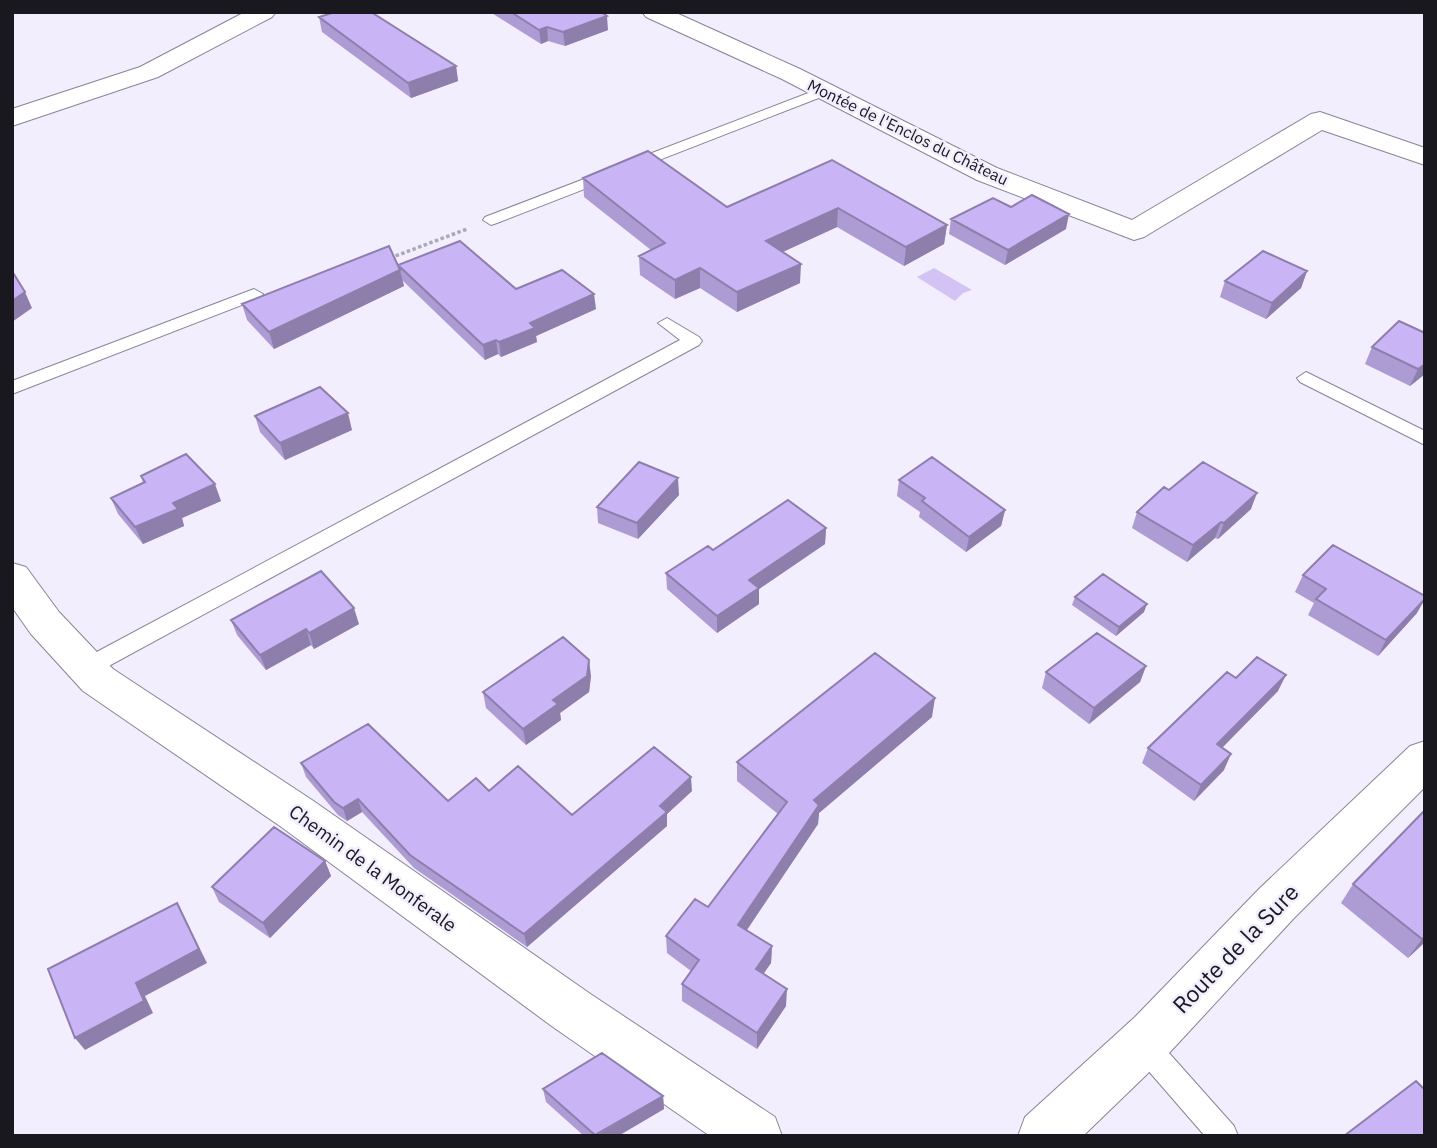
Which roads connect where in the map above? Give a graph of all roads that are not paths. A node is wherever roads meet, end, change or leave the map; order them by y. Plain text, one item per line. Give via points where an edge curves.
1 (264, 12) edge
2 (654, 12) edge
3 (824, 91) junction
4 (12, 118) edge
5 (1425, 157) edge
6 (491, 220) road end
7 (254, 294) dead end
8 (667, 323) dead end
9 (1306, 378) dead end
10 (12, 388) edge
11 (1425, 439) edge
12 (12, 577) edge
13 (86, 667) junction
14 (1425, 758) edge
15 (1143, 1044) junction
16 (756, 1136) edge
17 (1044, 1136) edge
18 (1224, 1136) edge

1 - 4 street via 149,72
2 - 3 street, Montée de l'Enclos du Château
3 - 5 street, Montée de l'Enclos du Château via 987,174 1134,231 1320,120
3 - 6 lane
7 - 10 lane
8 - 13 lane via 692,341
9 - 11 lane
12 - 13 street, Chemin de la Monferale via 44,623
13 - 16 street, Chemin de la Monferale via 98,680
14 - 15 street, Route de la Sure via 1277,903
15 - 17 street, Route de la Sure
15 - 18 lane

